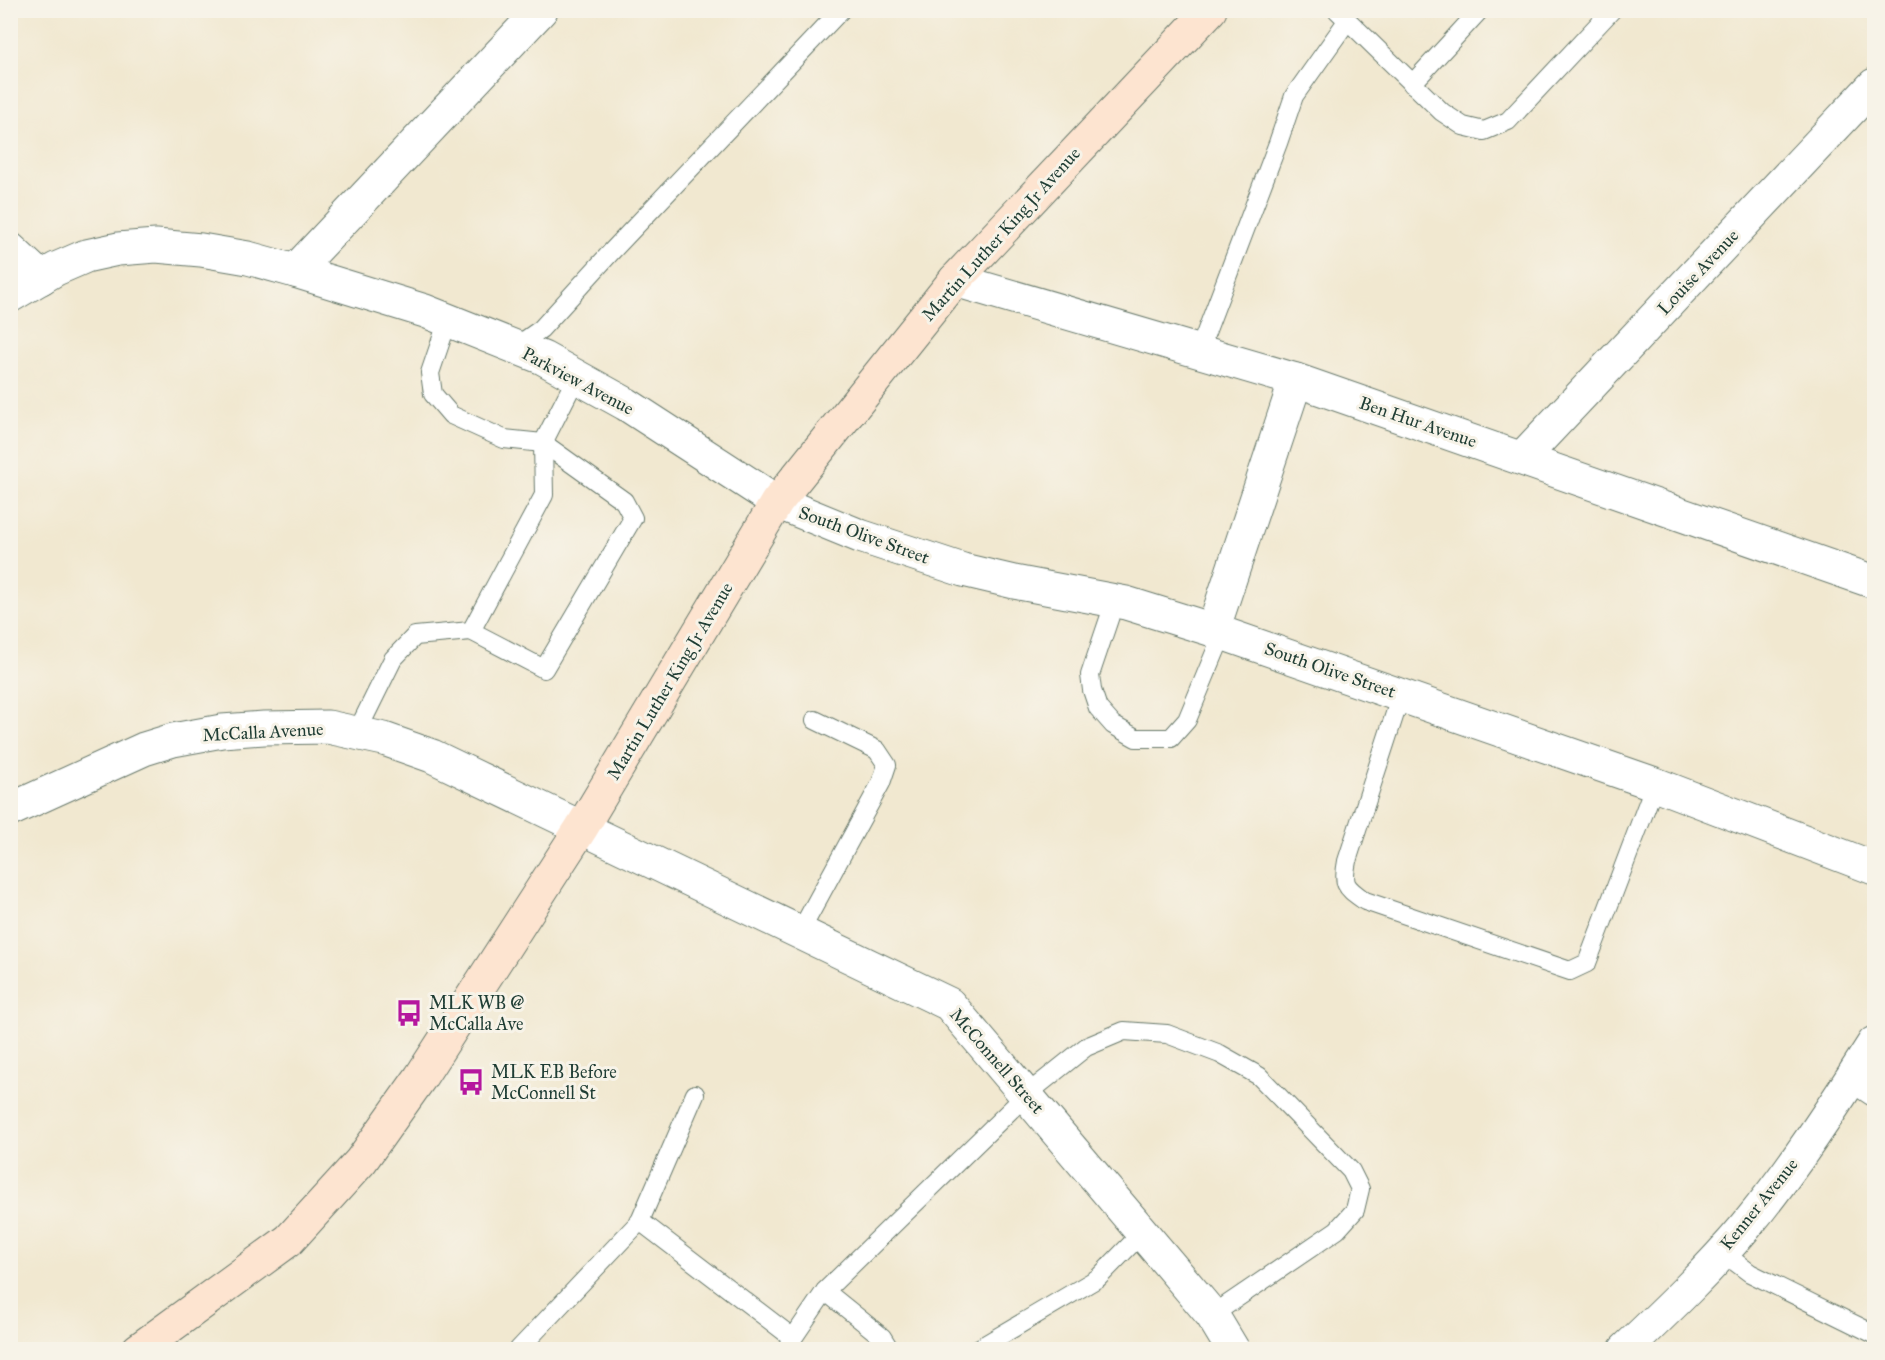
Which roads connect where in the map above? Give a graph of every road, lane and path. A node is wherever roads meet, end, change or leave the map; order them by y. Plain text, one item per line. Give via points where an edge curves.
1 (541, 10) edge
2 (841, 10) edge
3 (1210, 10) edge
4 (1480, 10) edge
5 (1612, 10) edge
6 (1342, 16) edge
7 (1412, 84) junction
8 (1875, 85) edge
9 (10, 249) edge
10 (295, 271) junction
11 (41, 278) junction
12 (955, 280) junction
13 (10, 296) edge
14 (448, 320) junction
15 (514, 348) junction
16 (1199, 351) junction
17 (577, 376) junction
18 (1296, 380) junction
19 (543, 443) junction
20 (1522, 458) junction
21 (777, 502) junction
22 (1875, 582) edge
23 (1115, 601) junction
24 (471, 631) junction
25 (1218, 631) junction
26 (1401, 695) junction
27 (815, 720) dead end
28 (357, 732) junction
29 (1655, 784) junction
30 (10, 810) edge
31 (582, 827) junction
32 (1875, 868) edge
33 (800, 932) junction
34 (1875, 1043) edge
35 (1862, 1090) edge
36 (695, 1094) dead end
37 (1026, 1095) junction
38 (640, 1221) junction
39 (1142, 1233) junction
40 (1722, 1252) junction
41 (825, 1291) junction
42 (1212, 1315) junction
43 (1875, 1334) edge
44 (789, 1344) edge
45 (147, 1347) edge
46 (518, 1350) edge
47 (890, 1350) edge
48 (976, 1350) edge
49 (1233, 1350) edge
50 (1625, 1350) edge

1 - 10 street
2 - 15 lane via 541,328
3 - 12 main road, Martin Luther King Jr Avenue
4 - 7 lane
5 - 7 lane via 1508,121 1484,131 1463,126
6 - 7 lane
6 - 16 lane via 1294,96
8 - 20 street, Louise Avenue
9 - 11 street
10 - 11 street, Parkview Avenue via 248,258 156,246 86,256
10 - 14 street, Parkview Avenue
11 - 13 street, Parkview Avenue
12 - 16 street, Ben Hur Avenue
12 - 21 main road, Martin Luther King Jr Avenue
14 - 15 street, Parkview Avenue
14 - 19 lane via 430,373 433,394 451,415 504,439
15 - 17 street, Parkview Avenue
16 - 18 street, Ben Hur Avenue
17 - 19 lane
17 - 21 street, Parkview Avenue
18 - 20 street, Ben Hur Avenue
18 - 25 street
19 - 24 lane via 544,495
19 - 24 lane via 624,501 633,518 544,669
20 - 22 street, Ben Hur Avenue
21 - 23 street, South Olive Street via 860,536 963,570
21 - 31 main road, Martin Luther King Jr Avenue
23 - 25 street, South Olive Street
23 - 25 lane via 1090,675 1092,690 1098,708 1113,725 1136,738 1171,738 1187,720
24 - 28 lane via 415,636 393,659
25 - 26 street, South Olive Street
26 - 29 street, South Olive Street
26 - 29 lane via 1344,876 1348,888 1365,901 1570,971 1587,963
27 - 33 lane via 877,750 887,765
28 - 30 street, McCalla Avenue via 328,727 264,728 173,740 144,749
28 - 31 street, McCalla Avenue via 432,756
29 - 32 street, South Olive Street
31 - 33 street, McConnell Street
31 - 45 main road, Martin Luther King Jr Avenue via 420,1078 361,1161 289,1240
33 - 37 street, McConnell Street via 950,1004
34 - 35 street, Kenner Avenue
35 - 40 street, Kenner Avenue via 1818,1129
36 - 38 lane
37 - 39 street, McConnell Street
37 - 41 lane
37 - 42 lane via 1086,1047 1124,1031 1167,1034 1220,1054 1259,1076 1351,1171 1360,1189 1356,1210 1337,1230
38 - 44 lane
38 - 46 lane
39 - 42 street, McConnell Street
39 - 48 lane via 1098,1278
40 - 43 lane via 1750,1273
40 - 50 street, Kenner Avenue
41 - 44 lane
41 - 47 lane via 882,1336
42 - 49 street, McConnell Street

